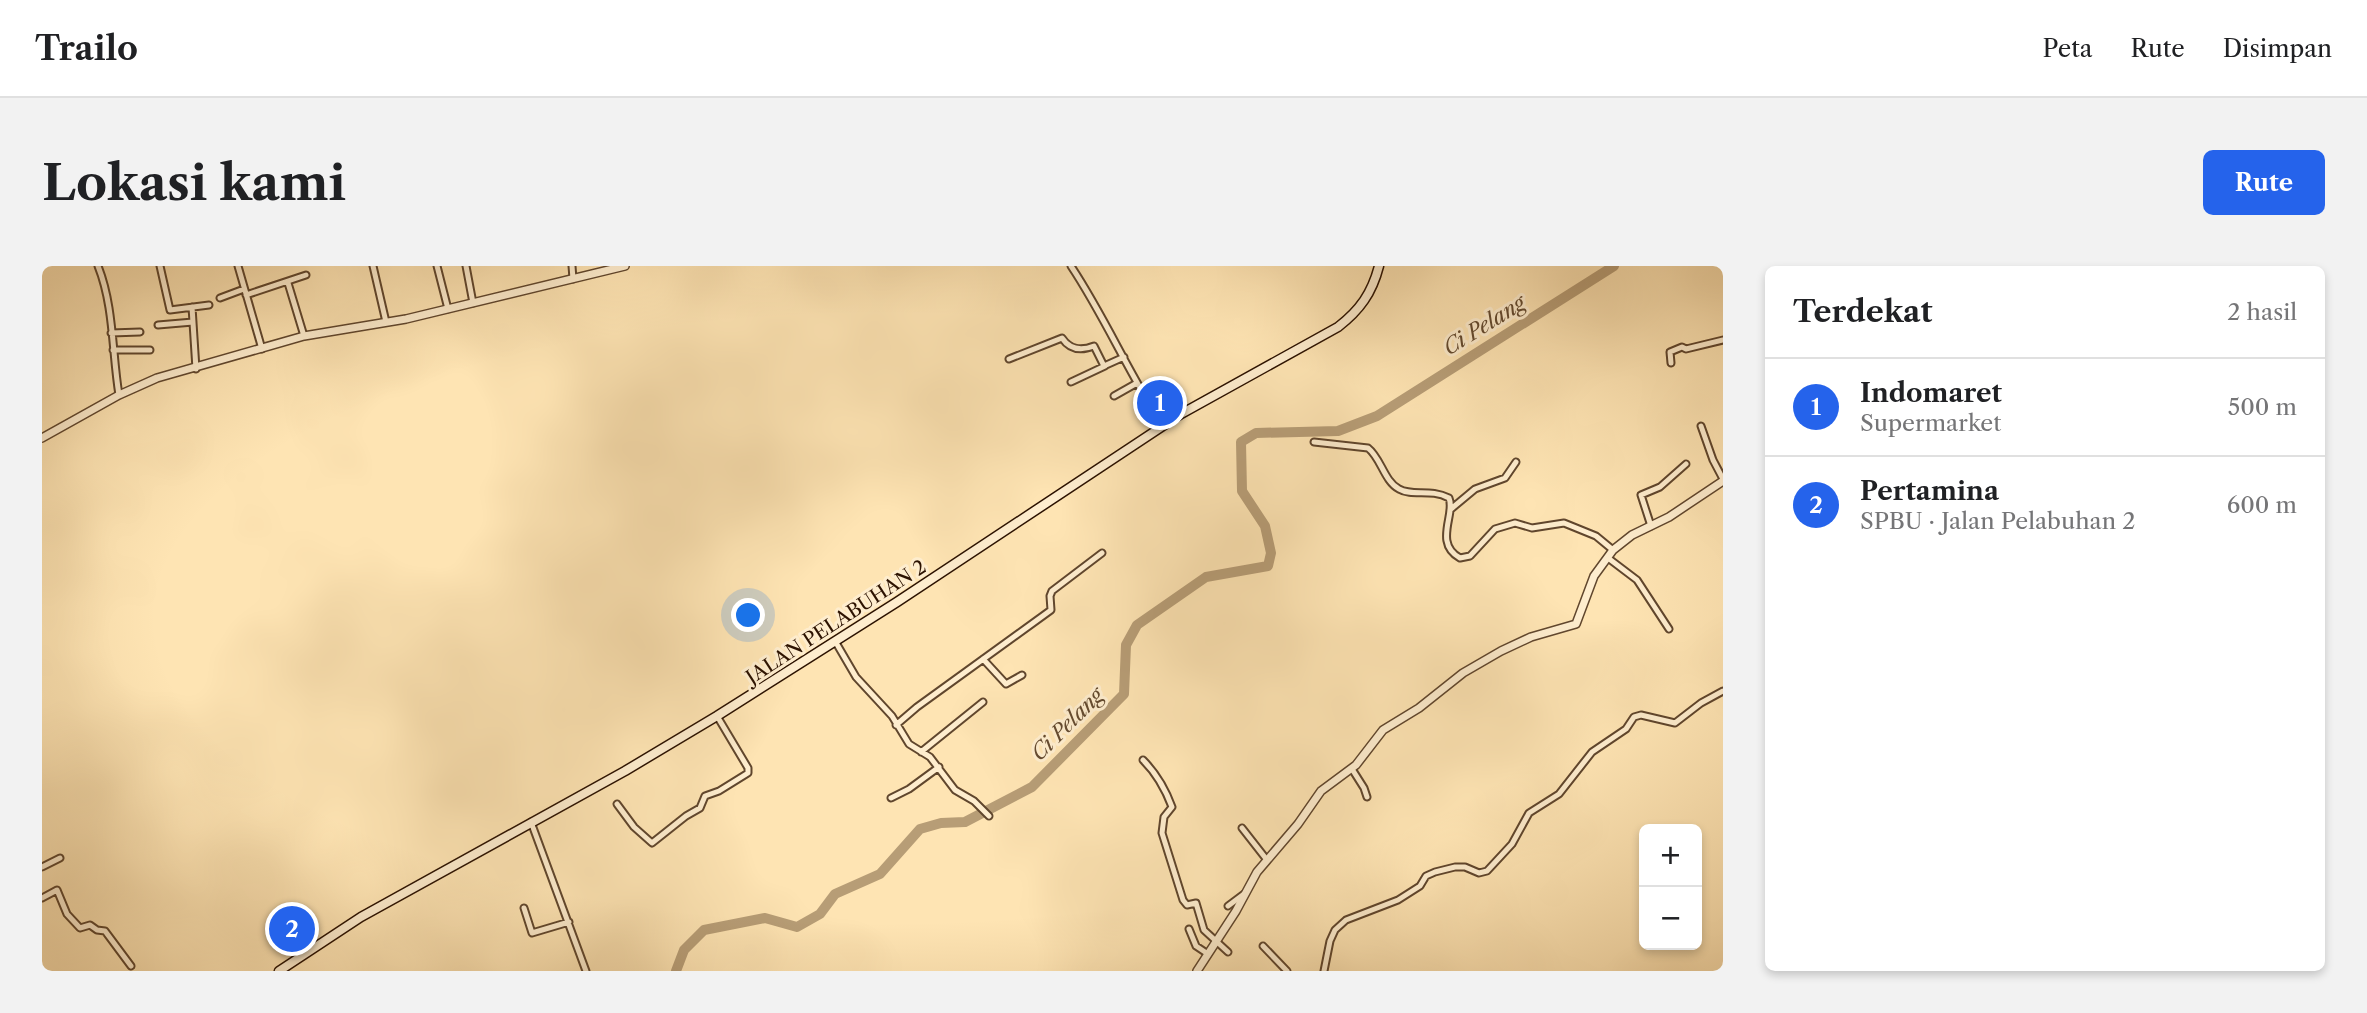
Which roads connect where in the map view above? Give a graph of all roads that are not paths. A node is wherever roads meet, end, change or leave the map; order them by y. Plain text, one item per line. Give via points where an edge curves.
1 (98, 266) edge
2 (160, 266) edge
3 (238, 266) edge
4 (373, 266) edge
5 (437, 266) edge
6 (466, 266) edge
7 (572, 266) edge
8 (625, 266) edge
9 (1070, 266) edge
10 (1379, 266) edge
11 (608, 268) edge
12 (306, 275) dead end
13 (573, 279) junction
14 (288, 283) junction
15 (245, 292) junction
16 (220, 298) dead end
17 (473, 303) junction
18 (209, 304) dead end
19 (192, 306) junction
20 (448, 309) junction
21 (386, 322) junction
22 (193, 323) junction
23 (158, 325) dead end
24 (140, 332) dead end
25 (111, 333) junction
26 (304, 336) junction
27 (1723, 340) edge
28 (262, 349) junction
29 (150, 350) dead end
30 (113, 351) junction
31 (1124, 357) junction
32 (1009, 359) dead end
33 (1671, 363) dead end
34 (1105, 366) junction
35 (196, 369) junction
36 (1071, 382) dead end
37 (1137, 383) junction
38 (119, 395) junction
39 (1114, 396) dead end
40 (1163, 426) junction
41 (1701, 426) dead end
42 (42, 438) edge
43 (1314, 442) dead end
44 (1516, 462) dead end
45 (1686, 464) dead end
46 (1723, 480) edge
47 (1451, 509) junction
48 (1651, 526) junction
49 (1613, 550) junction
50 (1102, 553) dead end
51 (1608, 558) junction
52 (1669, 629) dead end
53 (835, 641) junction
54 (984, 659) junction
55 (1022, 675) dead end
56 (1723, 691) edge
57 (983, 702) dead end
58 (717, 716) junction
59 (896, 724) junction
60 (922, 752) junction
61 (1143, 760) dead end
62 (939, 766) junction
63 (1352, 769) junction
64 (1367, 797) dead end
65 (891, 798) dead end
66 (617, 804) dead end
67 (989, 816) dead end
68 (531, 822) junction
69 (1242, 828) dead end
70 (60, 858) dead end
71 (1267, 860) junction
72 (42, 867) edge
73 (1246, 892) junction
74 (42, 898) edge
75 (1228, 906) dead end
76 (524, 908) dead end
77 (569, 922) junction
78 (1189, 929) dead end
79 (1216, 942) junction
80 (1263, 946) dead end
81 (1228, 952) dead end
82 (1208, 954) junction
83 (131, 966) dead end
84 (279, 971) edge
85 (586, 971) edge
86 (1198, 971) edge
87 (1287, 971) edge
88 (1324, 971) edge

1 - 25 street
2 - 19 street via 170,309
3 - 15 street
4 - 21 street
5 - 20 street
6 - 17 street
7 - 13 street
8 - 11 street
9 - 31 street
10 - 40 main road, JALAN PELABUHAN 2 via 1367,299 1338,327
11 - 13 street
12 - 14 street
13 - 17 street
14 - 15 street
14 - 26 street
15 - 16 street
15 - 28 street
17 - 20 street
18 - 19 street
19 - 22 street
20 - 21 street
21 - 26 street
22 - 23 street
22 - 35 street
24 - 25 street
25 - 30 street
26 - 28 street
27 - 33 street via 1674,350 1668,354
28 - 35 street
29 - 30 street
30 - 38 street
31 - 34 street
31 - 37 street
32 - 34 street via 1062,338 1069,347 1082,350 1094,346
34 - 36 street
35 - 38 street via 158,378
37 - 39 street
37 - 40 street
38 - 42 street
40 - 53 main road, JALAN PELABUHAN 2
41 - 46 street
43 - 47 street via 1368,448 1396,488 1439,493 1451,500
44 - 47 street via 1505,478 1475,489
45 - 48 street via 1660,487 1641,495
46 - 48 street
47 - 49 street via 1448,539 1452,552 1460,558 1470,556 1495,529 1515,523 1532,528 1564,523 1596,536
48 - 49 street
49 - 51 street
50 - 54 street via 1052,591 1051,610
51 - 52 street via 1637,580
51 - 63 street via 1587,590 1576,624 1531,637 1469,669 1383,730
53 - 58 main road, JALAN PELABUHAN 2
53 - 59 street via 856,677
54 - 55 street via 1006,684
54 - 59 street
56 - 88 street via 1675,723 1634,717 1626,729 1592,752 1559,794 1529,813 1512,844 1488,871 1455,867 1435,872 1398,900 1346,920 1330,941
57 - 60 street
58 - 66 street via 748,774 705,796 700,808 652,843
58 - 68 main road, JALAN PELABUHAN 2
59 - 60 street via 909,744
60 - 62 street
61 - 79 street via 1165,788 1172,807 1164,817 1163,833 1183,900 1187,905 1196,903 1204,930
62 - 65 street
62 - 67 street via 955,790
63 - 64 street
63 - 71 street via 1321,791
68 - 77 street
68 - 84 main road, JALAN PELABUHAN 2 via 354,921
69 - 71 street
70 - 72 street
71 - 73 street
73 - 75 street
73 - 79 street
74 - 83 street via 57,890 67,914 80,928 90,925 105,930
76 - 77 street via 532,933
77 - 85 street
78 - 82 street via 1196,946
79 - 81 street
79 - 82 street
80 - 87 street
82 - 86 street

